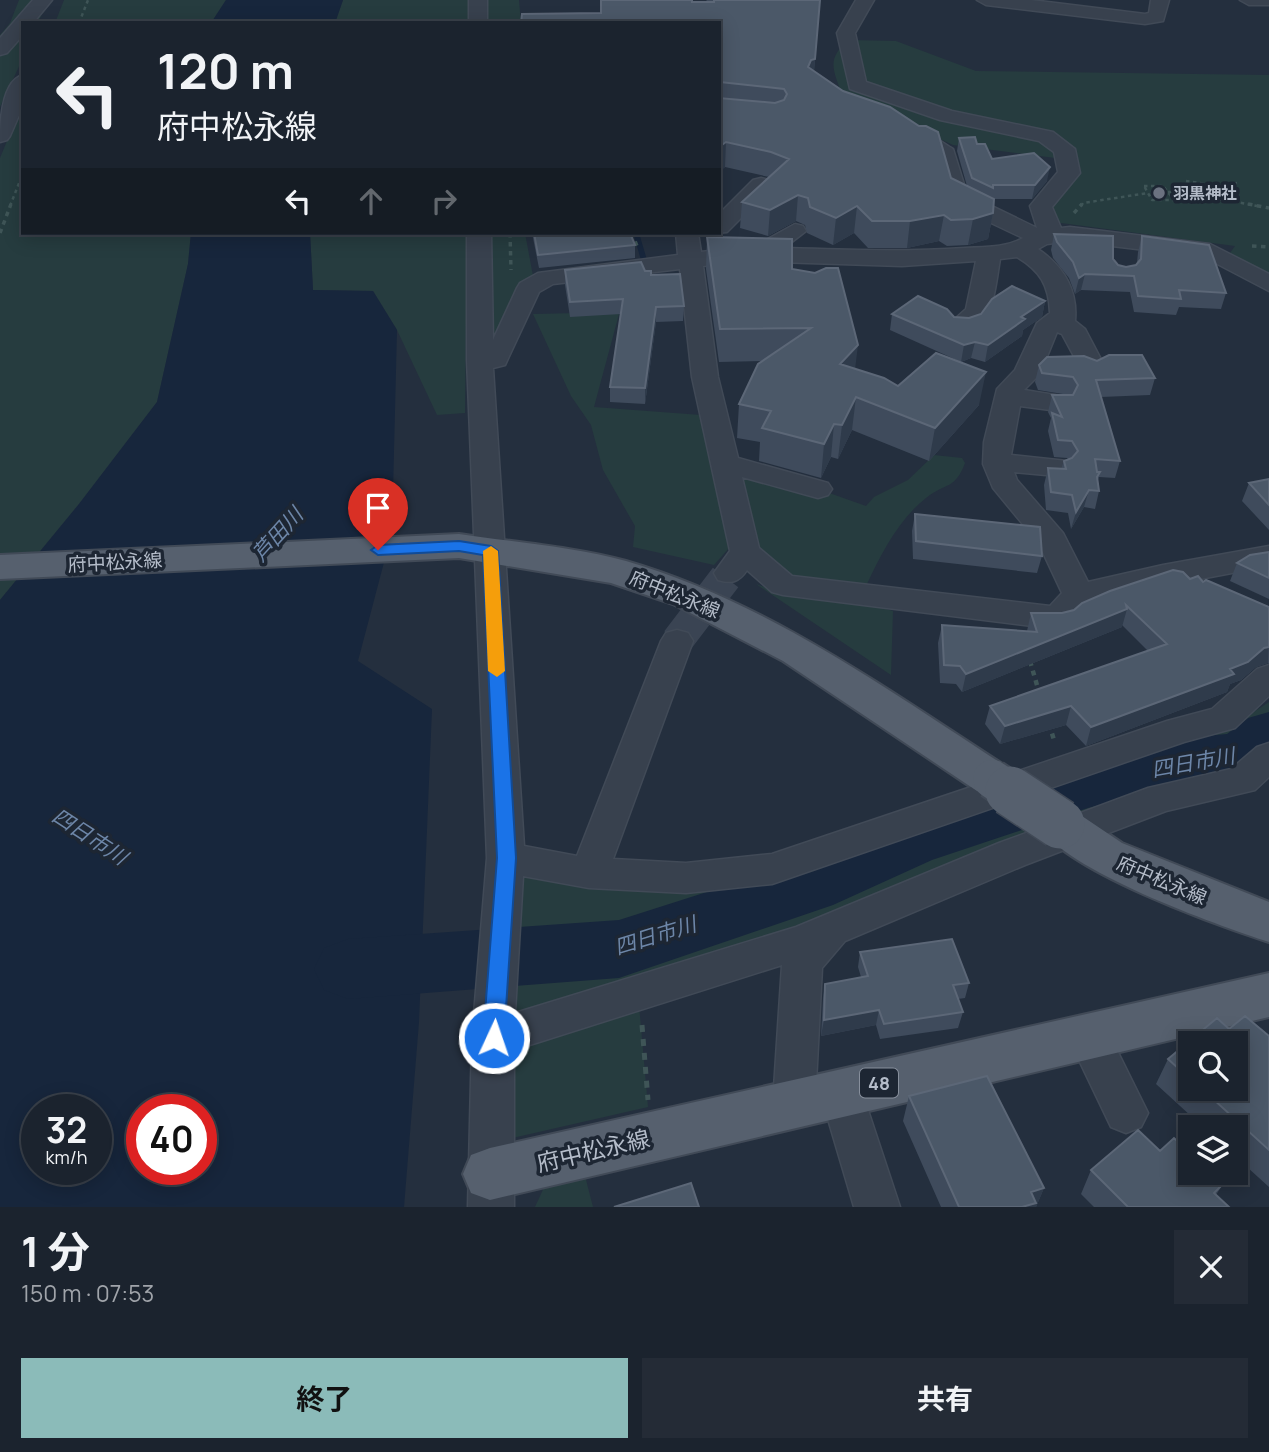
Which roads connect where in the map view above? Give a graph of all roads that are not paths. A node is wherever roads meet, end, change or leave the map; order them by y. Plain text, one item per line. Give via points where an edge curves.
1 (43, 0) edge
2 (56, 0) edge
3 (478, 0) edge
4 (865, 0) edge
5 (986, 0) edge
6 (1160, 0) edge
7 (1249, 0) edge
8 (1269, 0) edge
9 (25, 21) edge
10 (48, 21) edge
11 (478, 21) edge
12 (21, 25) edge
13 (0, 49) edge
14 (21, 86) edge
15 (883, 121) edge
16 (0, 136) edge
17 (761, 185) edge
18 (721, 225) edge
19 (795, 231) dead end
20 (480, 235) edge
21 (687, 235) edge
22 (712, 235) edge
23 (1124, 240) junction
24 (1038, 241) junction
25 (989, 253) junction
26 (810, 256) junction
27 (691, 262) junction
28 (1122, 266) edge
29 (810, 282) edge
30 (1269, 284) edge
31 (1063, 315) junction
32 (960, 326) edge
33 (480, 360) junction
34 (1092, 367) edge
35 (1003, 388) junction
36 (1058, 404) edge
37 (724, 463) junction
38 (1000, 471) junction
39 (1057, 475) edge
40 (818, 489) dead end
41 (475, 549) junction
42 (1269, 556) edge
43 (0, 567) edge
44 (1163, 575) junction
45 (1224, 594) edge
46 (1079, 595) junction
47 (677, 641) tunnel mouth
48 (1269, 677) edge
49 (1269, 755) edge
50 (1065, 828) junction
51 (506, 858) junction
52 (589, 873) junction
53 (1269, 922) edge
54 (835, 928) junction
55 (1269, 995) edge
56 (494, 1027) junction
57 (1088, 1035) junction
58 (817, 1098) junction
59 (1126, 1113) dead end
60 (491, 1190) edge
61 (877, 1207) edge

1 - 9 street
2 - 10 street
3 - 11 street
4 - 24 street via 846,33 857,85 947,116 1046,136 1064,149 1069,173 1041,206
5 - 6 street via 1145,19 1157,17
7 - 8 street
12 - 13 street
14 - 16 street
15 - 24 street via 946,153 957,198
17 - 18 street
19 - 27 street via 770,247 737,244
20 - 33 street
21 - 27 street
22 - 27 street
23 - 24 street via 1070,234
23 - 28 street
23 - 30 street via 1210,251
24 - 25 street
24 - 31 street via 1061,289
25 - 26 street via 902,259
25 - 32 street via 990,298
26 - 27 street via 745,254
26 - 29 street
27 - 33 street via 548,278 529,288 496,360
27 - 37 street via 705,377
31 - 34 street via 1062,324 1072,329
31 - 35 street via 1046,328 1027,374
33 - 41 street
35 - 36 street
35 - 38 street
37 - 40 street
37 - 46 street via 737,563 783,585 1057,618
38 - 39 street
38 - 46 street via 1049,536
41 - 43 main road, 府中松永線
41 - 50 main road, 府中松永線, bridge via 616,571 687,595 797,651
41 - 51 street
42 - 44 street
44 - 45 street via 1190,578
44 - 46 street
47 - 52 street
48 - 52 street via 1223,719 772,869 686,878
49 - 50 street via 1242,780 1161,798
50 - 53 main road, 府中松永線 via 1106,856
50 - 54 street
51 - 52 street
51 - 56 street
54 - 56 street via 638,993
54 - 58 street via 802,962 802,998
55 - 57 main road, 府中松永線 / 48
56 - 60 street
57 - 58 main road, 府中松永線 / 48
57 - 59 street
58 - 60 main road, 府中松永線 / 48
58 - 61 street

